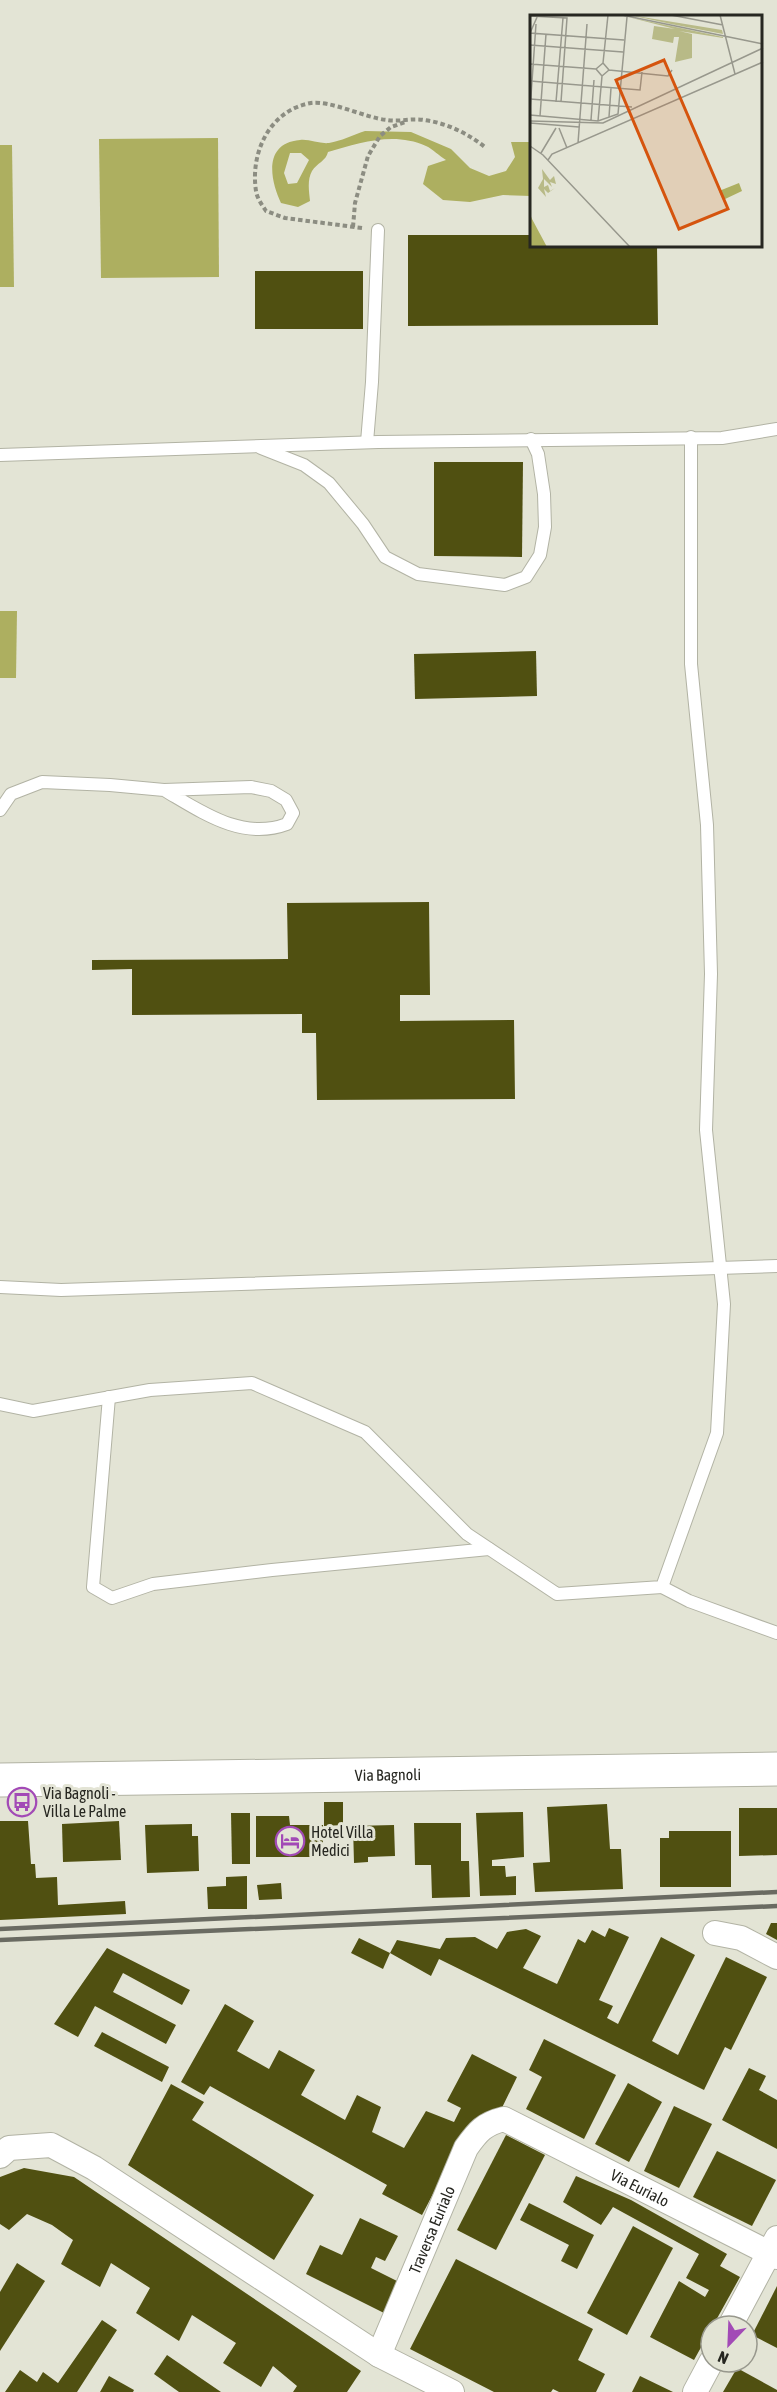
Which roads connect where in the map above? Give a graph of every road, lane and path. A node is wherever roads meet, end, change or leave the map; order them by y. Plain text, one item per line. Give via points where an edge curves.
1 (408, 121) junction
2 (486, 148) dead end
3 (353, 227) junction
4 (378, 230) joint
5 (777, 429) edge
6 (691, 437) junction
7 (531, 439) junction
8 (367, 442) junction
9 (255, 446) junction
10 (3, 453) edge
11 (164, 790) junction
12 (0, 810) edge
13 (777, 1266) edge
14 (720, 1269) junction
15 (0, 1287) edge
16 (109, 1397) junction
17 (1, 1405) edge
18 (489, 1549) junction
19 (662, 1587) junction
20 (777, 1633) edge
21 (777, 1769) edge
22 (0, 1780) edge
23 (715, 1933) dead end
24 (777, 1957) edge
25 (504, 2119) joint
26 (0, 2156) edge
27 (774, 2249) edge
28 (737, 2314) edge
29 (379, 2355) junction
30 (705, 2374) edge
31 (452, 2392) edge
32 (695, 2392) edge

1 - 2 path via 423,120 453,128
1 - 3 path via 380,136 368,156 355,203
1 - 3 path via 312,103 274,121 262,141 255,170 256,193 266,211 285,218
3 - 4 path
4 - 8 lane
5 - 6 lane via 722,438
6 - 7 lane
6 - 14 lane via 691,664 707,825 711,962 706,1130
7 - 8 lane
7 - 9 lane via 538,454 545,527 540,555 526,577 505,585 418,574 385,557 328,483 304,465
8 - 9 lane
9 - 10 lane
11 - 11 lane via 251,787 271,791 286,800 293,813 287,824 273,830 234,827
11 - 12 lane via 42,782 11,795
13 - 14 lane
14 - 15 lane via 61,1290
14 - 19 lane via 724,1304 717,1433
16 - 17 lane via 33,1411
16 - 18 lane via 252,1383 365,1432 467,1534
16 - 18 lane via 93,1587 112,1598 153,1584
18 - 19 lane via 557,1594
19 - 20 lane
21 - 22 street, Via Bagnoli
23 - 24 street via 741,1938
25 - 27 street, Via Eurialo
25 - 29 street, Traversa Eurialo via 488,2123 466,2148
26 - 29 street via 9,2148 51,2145 94,2168
27 - 28 street
29 - 31 street
30 - 32 street

